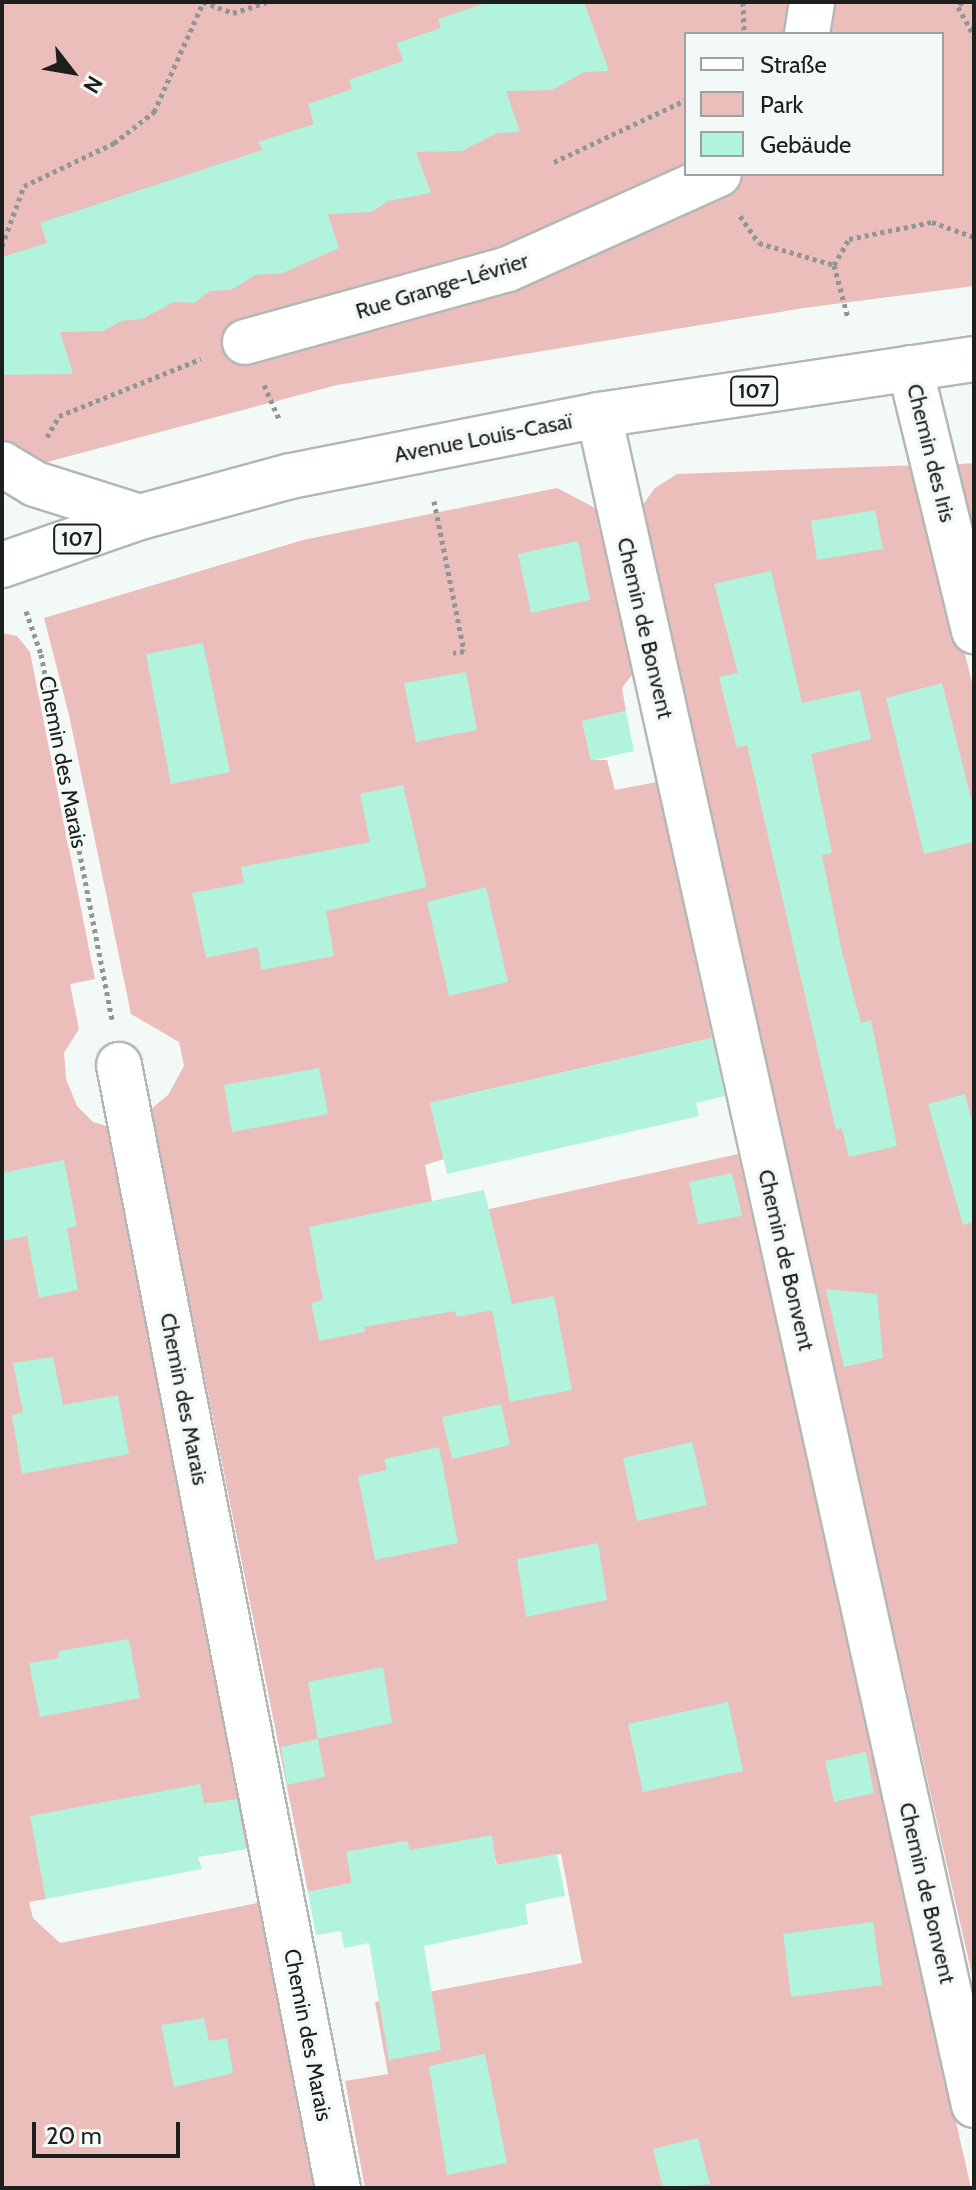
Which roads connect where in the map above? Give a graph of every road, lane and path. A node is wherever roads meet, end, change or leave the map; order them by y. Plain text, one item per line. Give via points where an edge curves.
1 (202, 2) edge
2 (266, 2) edge
3 (743, 2) edge
4 (812, 2) edge
5 (962, 2) edge
6 (744, 32) edge
7 (807, 32) edge
8 (974, 36) edge
9 (684, 101) edge
10 (554, 162) dead end
11 (717, 176) edge
12 (974, 237) edge
13 (2, 246) edge
14 (834, 265) junction
15 (848, 318) dead end
16 (245, 342) junction
17 (974, 359) edge
18 (910, 368) junction
19 (599, 415) junction
20 (280, 421) dead end
21 (20, 457) edge
22 (434, 501) dead end
23 (140, 517) junction
24 (2, 565) edge
25 (26, 611) dead end
26 (974, 631) edge
27 (453, 653) dead end
28 (119, 1065) joint
29 (974, 2105) edge
30 (338, 2188) edge

1 - 2 path via 233,13
1 - 13 path via 154,112 114,143 24,186
3 - 6 path
4 - 7 street
5 - 8 path via 958,7
9 - 10 path
11 - 14 path via 759,243
11 - 16 street, Rue Grange-Lévrier via 508,269
12 - 14 path via 932,222 849,239
14 - 15 path
16 - 20 path
16 - 21 path via 59,416
17 - 18 street, Avenue Louis-Casaï / 107
18 - 19 street, Avenue Louis-Casaï / 107
18 - 26 street, Chemin des Iris
19 - 23 street, Avenue Louis-Casaï / 107 via 291,476
19 - 29 street, Chemin de Bonvent
21 - 23 street via 35,484
22 - 27 path via 464,651
23 - 24 street, Avenue Louis-Casaï / 107
25 - 28 path, Chemin des Marais via 41,654
28 - 30 street, Chemin des Marais

